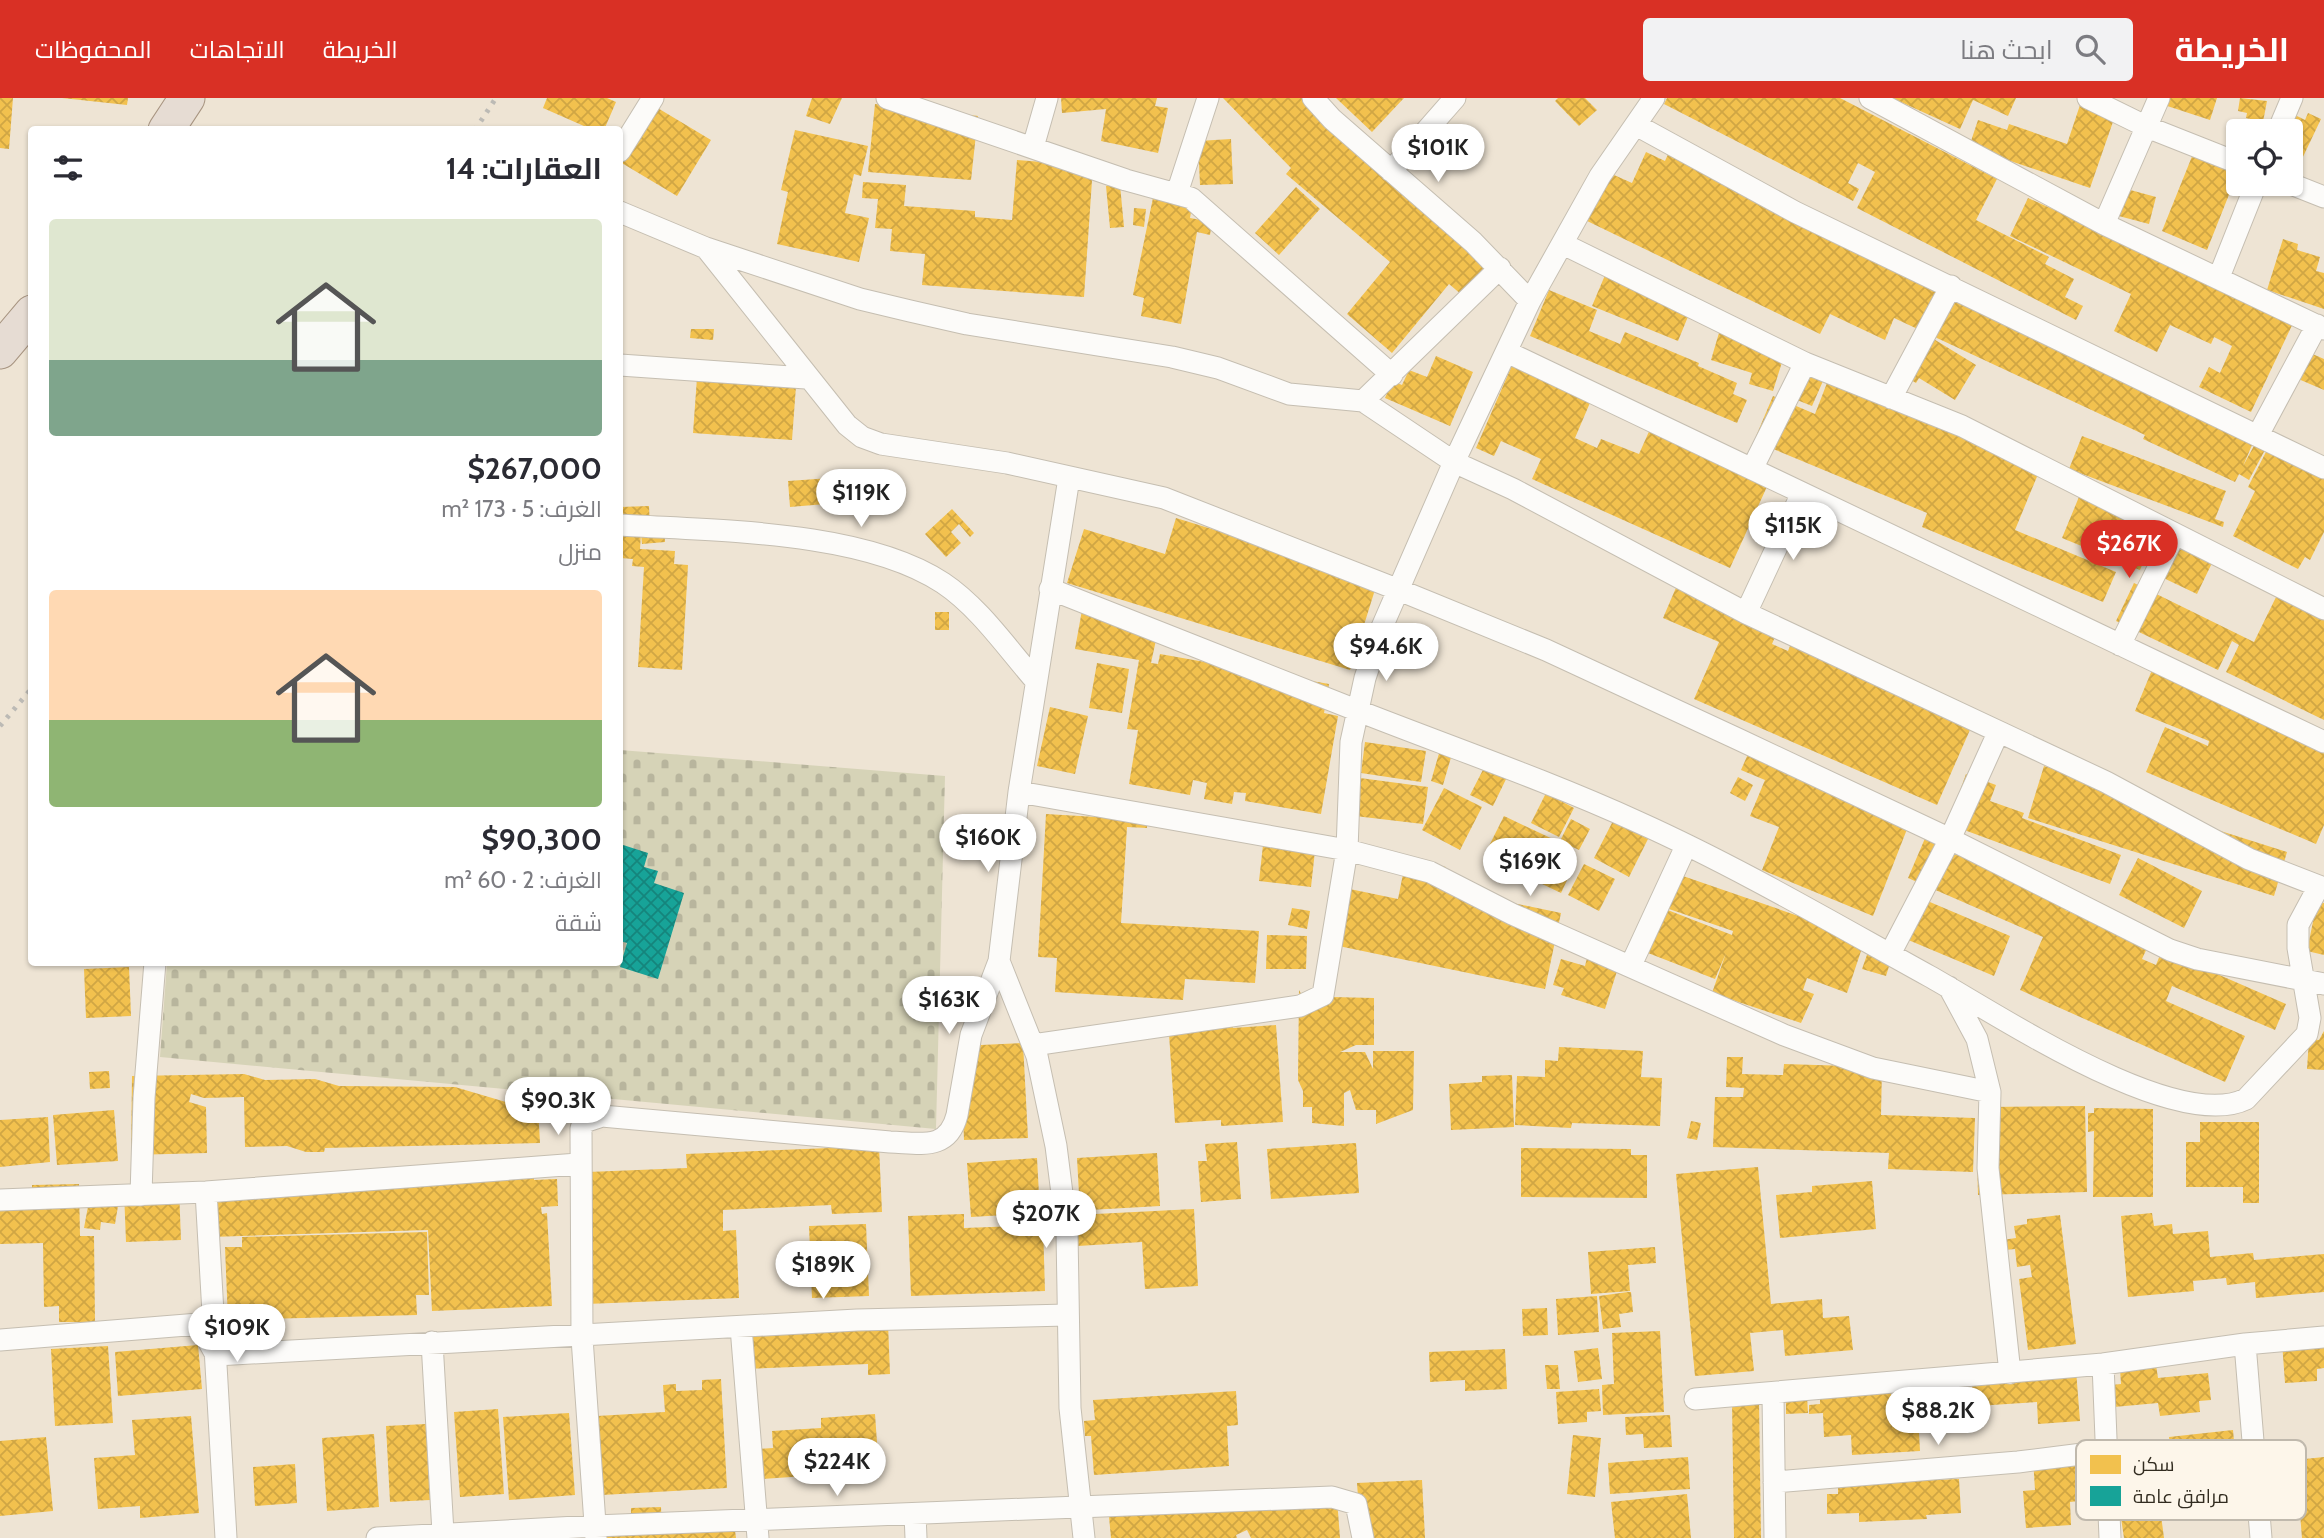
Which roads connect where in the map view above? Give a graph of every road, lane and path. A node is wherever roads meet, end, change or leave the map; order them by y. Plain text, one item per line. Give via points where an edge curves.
1 (187, 98) edge
2 (653, 98) edge
3 (887, 98) edge
4 (1047, 98) edge
5 (1208, 98) edge
6 (1313, 98) edge
7 (1455, 98) edge
8 (1654, 98) edge
9 (1870, 98) edge
10 (2088, 98) edge
11 (2159, 98) edge
12 (2292, 98) edge
13 (2283, 119) edge
14 (1636, 125) junction
15 (169, 126) edge
16 (2147, 127) junction
17 (623, 146) edge
18 (1033, 147) junction
19 (2226, 158) edge
20 (1391, 171) junction
21 (2303, 189) edge
22 (1177, 193) junction
23 (2251, 196) edge
24 (2324, 197) edge
25 (623, 213) edge
26 (2104, 225) junction
27 (1563, 244) junction
28 (706, 248) junction
29 (1500, 268) junction
30 (2219, 277) junction
31 (1951, 286) junction
32 (1530, 301) junction
33 (28, 318) edge
34 (2321, 327) edge
35 (0, 351) edge
36 (1507, 352) junction
37 (1805, 363) junction
38 (623, 365) edge
39 (1392, 375) junction
40 (807, 378) junction
41 (1891, 398) junction
42 (1363, 401) junction
43 (2258, 435) junction
44 (1454, 461) junction
45 (2324, 468) edge
46 (1752, 469) junction
47 (1069, 478) junction
48 (1802, 493) junction
49 (623, 525) edge
50 (2175, 534) junction
51 (1050, 589) junction
52 (1399, 590) junction
53 (2322, 602) edge
54 (1746, 613) junction
55 (2120, 645) junction
56 (1035, 680) junction
57 (1358, 711) junction
58 (1998, 733) junction
59 (2324, 742) edge
60 (1019, 792) junction
61 (1950, 839) junction
62 (1686, 846) junction
63 (1347, 850) junction
64 (2321, 887) edge
65 (1890, 954) junction
66 (999, 961) junction
67 (1631, 965) junction
68 (155, 966) edge
69 (2315, 983) edge
70 (1950, 987) junction
71 (1033, 1045) junction
72 (1990, 1092) junction
73 (578, 1164) junction
74 (206, 1192) junction
75 (141, 1195) junction
76 (0, 1200) edge
77 (1067, 1315) junction
78 (741, 1327) junction
79 (2324, 1337) edge
80 (582, 1338) junction
81 (0, 1339) edge
82 (432, 1342) junction
83 (2245, 1344) junction
84 (216, 1355) junction
85 (2103, 1364) junction
86 (2010, 1373) junction
87 (1773, 1395) junction
88 (1695, 1399) dead end
89 (2106, 1440) edge
90 (2253, 1440) edge
91 (2076, 1455) edge
92 (1774, 1482) junction
93 (1080, 1507) junction
94 (915, 1514) junction
95 (2109, 1520) edge
96 (2260, 1520) edge
97 (757, 1530) edge
98 (595, 1532) edge
99 (443, 1533) junction
100 (226, 1538) edge
101 (377, 1538) edge
102 (916, 1538) edge
103 (1084, 1538) edge
104 (1363, 1538) edge
105 (1775, 1538) edge
106 (2110, 1538) edge
107 (2261, 1538) edge

1 - 15 main road
2 - 17 street
3 - 18 street
4 - 18 street
5 - 22 street
6 - 20 street
7 - 20 street
8 - 14 street
9 - 26 street
10 - 16 street
11 - 16 street
12 - 13 street
14 - 27 street via 1600,176
14 - 31 street via 1795,212
16 - 19 street
16 - 26 street
18 - 22 street
20 - 29 street
21 - 24 street
22 - 39 street via 1203,206
23 - 30 street
25 - 28 street
26 - 30 street
27 - 32 street
27 - 37 street
28 - 40 street
28 - 42 street via 910,312 1172,357 1289,394
29 - 32 street
29 - 39 street
30 - 34 street
31 - 41 street
31 - 43 street
32 - 36 street
33 - 35 main road
34 - 43 street
36 - 44 street
36 - 46 street
37 - 41 street
37 - 46 street
38 - 40 street
39 - 42 street
40 - 47 street via 847,425 870,441
41 - 50 street via 1962,426
42 - 44 street
43 - 45 street
44 - 52 street
44 - 54 street
46 - 48 street
47 - 51 street
47 - 52 street via 1164,498
48 - 54 street
48 - 55 street
49 - 56 street via 813,541 902,562 943,583 964,600
50 - 53 street
50 - 55 street
51 - 56 street
51 - 57 street
52 - 57 street via 1378,639
52 - 61 street via 1546,650
54 - 58 street
55 - 59 street
56 - 60 street
57 - 62 street via 1510,768
57 - 63 street via 1351,742
58 - 61 street
58 - 64 street via 2106,782 2249,859
60 - 63 street
60 - 66 street
61 - 65 street
61 - 69 street via 2171,950
62 - 65 street
62 - 67 street
63 - 67 street via 1430,872 1512,914
63 - 71 street via 1328,980 1317,1000 1259,1013
64 - 69 street via 2298,925 2298,948
65 - 70 street
66 - 71 street
66 - 73 street via 971,1035 954,1127 939,1141 890,1142 602,1116 580,1128
67 - 72 street via 1784,1035 1873,1068
68 - 75 street
69 - 70 street via 2307,1034 2246,1099 2233,1105 2206,1106 2182,1102 2081,1064
70 - 72 street via 1977,1039
71 - 77 street via 1047,1094 1063,1198
72 - 86 street via 1988,1168
73 - 74 street
73 - 80 street
74 - 75 street
74 - 84 street
75 - 76 street
77 - 78 street
77 - 93 street
78 - 80 street
78 - 97 street
79 - 83 street
80 - 82 street
80 - 98 street
81 - 84 street via 199,1324
82 - 84 street
82 - 99 street
83 - 85 street
83 - 90 street
84 - 100 street
85 - 86 street
85 - 89 street
86 - 87 street
87 - 88 street
87 - 92 street
91 - 92 street
92 - 105 street
93 - 94 street
93 - 103 street
93 - 104 street via 1332,1497 1356,1504
94 - 97 street
94 - 102 street
95 - 106 street
96 - 107 street
97 - 98 street
98 - 99 street
99 - 101 street

